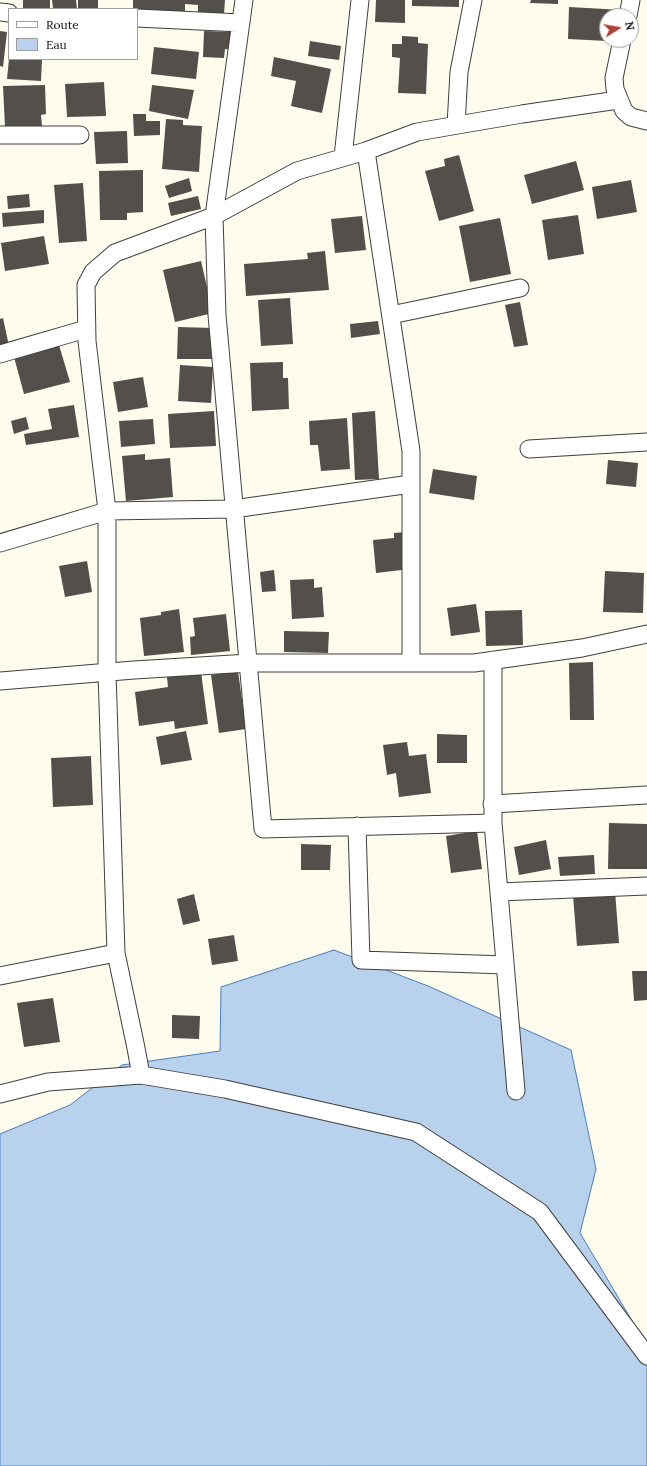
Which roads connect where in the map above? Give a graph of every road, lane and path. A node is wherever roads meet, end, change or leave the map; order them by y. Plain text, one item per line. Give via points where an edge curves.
1 (244, 0) edge
2 (360, 0) edge
3 (473, 0) edge
4 (138, 18) edge
5 (240, 23) junction
6 (620, 48) edge
7 (618, 100) junction
8 (647, 121) edge
9 (456, 125) junction
10 (80, 134) dead end
11 (0, 135) edge
12 (366, 151) junction
13 (343, 157) junction
14 (214, 216) junction
15 (520, 288) dead end
16 (390, 315) junction
17 (86, 329) junction
18 (0, 354) edge
19 (647, 442) edge
20 (529, 449) dead end
21 (411, 484) junction
22 (233, 509) junction
23 (107, 511) junction
24 (0, 543) edge
25 (647, 634) edge
26 (493, 660) junction
27 (410, 662) junction
28 (249, 663) junction
29 (106, 672) junction
30 (0, 681) edge
31 (647, 794) edge
32 (492, 804) junction
33 (493, 823) junction
34 (357, 826) junction
35 (647, 886) edge
36 (499, 892) junction
37 (116, 953) junction
38 (505, 965) junction
39 (0, 976) edge
40 (141, 1075) junction
41 (516, 1091) dead end
42 (0, 1094) edge
43 (647, 1356) edge

1 - 5 street
2 - 13 street
3 - 9 street via 459,72
4 - 5 street
5 - 14 street
6 - 7 street via 614,78
7 - 8 street via 631,117
7 - 9 street
9 - 12 street via 417,132
10 - 11 street
12 - 13 street
12 - 16 street
13 - 14 street via 297,171
14 - 17 street via 115,252 104,261 93,272 86,285
14 - 22 street via 217,315
15 - 16 street
16 - 21 street via 411,452
17 - 18 street
17 - 23 street
19 - 20 street
21 - 22 street
21 - 27 street
22 - 23 street
22 - 28 street
23 - 24 street
23 - 29 street
25 - 26 street via 582,648
26 - 27 street via 474,663
26 - 32 street
27 - 28 street
28 - 29 street
28 - 34 street via 263,829
29 - 30 street
29 - 37 street
31 - 32 street
32 - 33 street
33 - 34 street
33 - 36 street
34 - 38 street via 361,960
35 - 36 street
36 - 38 street
37 - 39 street
37 - 40 street
38 - 41 street
40 - 42 street via 48,1082
40 - 43 street via 225,1089 416,1132 540,1212

